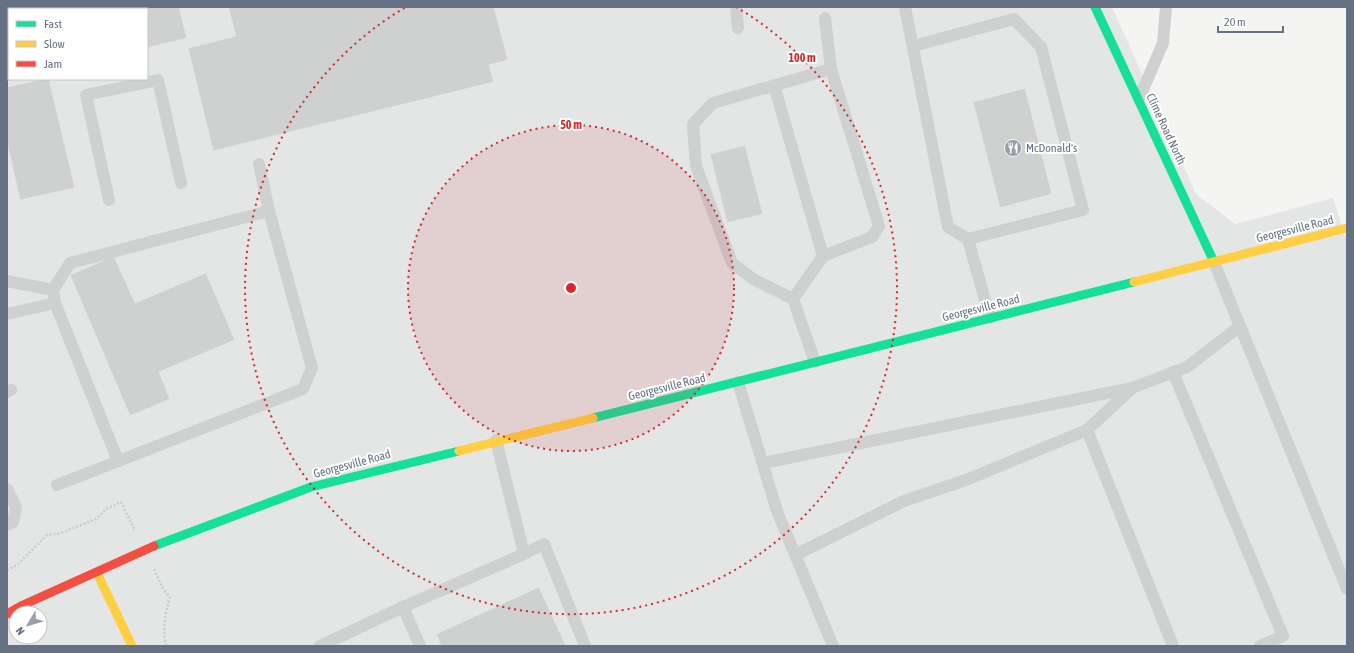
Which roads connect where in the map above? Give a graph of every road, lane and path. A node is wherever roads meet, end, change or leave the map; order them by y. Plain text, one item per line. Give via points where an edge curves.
1 (736, 7) edge
2 (905, 7) edge
3 (1096, 7) edge
4 (1166, 7) edge
5 (825, 18) dead end
6 (738, 28) dead end
7 (913, 46) junction
8 (831, 69) junction
9 (774, 85) junction
10 (1138, 99) junction
11 (259, 164) dead end
12 (181, 183) dead end
13 (109, 200) dead end
14 (269, 211) junction
15 (1347, 228) edge
16 (968, 239) junction
17 (823, 256) junction
18 (1214, 262) junction
19 (7, 281) edge
20 (53, 290) junction
21 (793, 298) junction
22 (55, 303) junction
23 (7, 314) edge
24 (990, 318) junction
25 (1239, 327) junction
26 (815, 362) junction
27 (1173, 372) junction
28 (738, 382) junction
29 (1132, 388) junction
30 (1087, 430) junction
31 (496, 440) junction
32 (118, 461) junction
33 (762, 463) junction
34 (58, 485) dead end
35 (7, 489) edge
36 (7, 525) edge
37 (524, 554) junction
38 (795, 555) junction
39 (97, 573) junction
40 (1347, 589) edge
41 (403, 607) junction
42 (7, 614) edge
43 (132, 646) edge
44 (320, 646) edge
45 (420, 646) edge
46 (585, 646) edge
47 (833, 646) edge
48 (1173, 646) edge
49 (1260, 646) edge

1 - 6 lane
2 - 7 lane
3 - 10 main road, Clime Road North
4 - 10 lane via 1163,43
5 - 8 lane
7 - 16 lane via 948,227
7 - 16 lane via 1014,19 1041,47 1083,210
8 - 9 lane
8 - 17 lane via 879,226 872,237
9 - 17 lane
9 - 21 lane via 713,103 693,124 696,166 732,263 753,279
10 - 18 main road, Clime Road North
11 - 14 lane
12 - 13 lane via 158,80 86,96
14 - 20 lane via 70,263
14 - 32 lane via 312,368 303,390
15 - 18 main road, Georgesville Road
16 - 24 lane
17 - 21 lane
18 - 24 main road, Georgesville Road
18 - 25 lane
19 - 20 lane
20 - 22 lane
21 - 26 lane
22 - 23 lane
22 - 32 lane
24 - 26 main road, Georgesville Road
25 - 27 lane via 1187,367
25 - 40 lane
26 - 28 main road, Georgesville Road
27 - 29 lane
27 - 49 lane via 1283,636
28 - 31 main road, Georgesville Road
28 - 33 lane
29 - 30 lane
29 - 33 lane
30 - 38 lane via 966,480 904,502
30 - 48 lane
31 - 37 lane
31 - 39 main road, Georgesville Road via 311,487 162,542
32 - 34 lane
33 - 38 lane via 777,511
35 - 36 lane via 16,507 13,522
37 - 41 lane
37 - 46 lane via 544,544
38 - 47 lane
39 - 42 main road, Georgesville Road
39 - 43 main road
41 - 44 lane
41 - 45 lane

